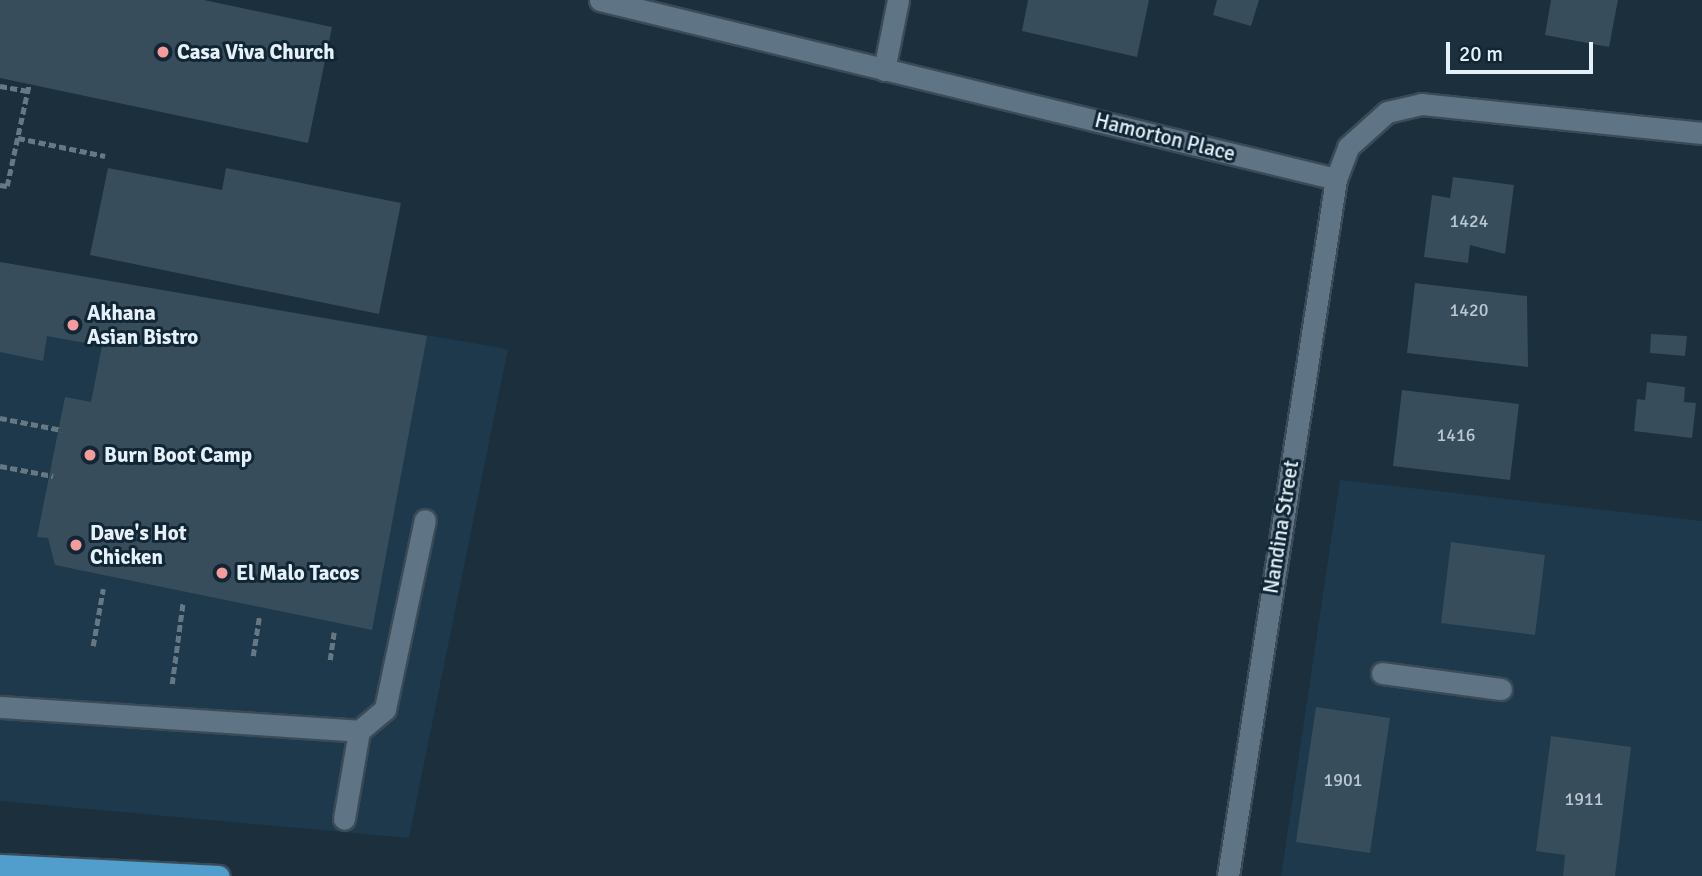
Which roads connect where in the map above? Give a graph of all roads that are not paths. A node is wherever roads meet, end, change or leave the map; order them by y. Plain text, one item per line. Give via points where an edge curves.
1 (600, 0) edge
2 (898, 0) edge
3 (884, 70) junction
4 (1702, 133) edge
5 (1336, 179) junction
6 (425, 520) dead end
7 (1382, 673) dead end
8 (1501, 689) dead end
9 (0, 707) edge
10 (359, 730) junction
11 (344, 819) dead end
12 (0, 865) edge
13 (219, 876) edge
14 (1228, 876) edge

1 - 3 street, Hamorton Place
2 - 3 street
3 - 5 street, Hamorton Place
4 - 5 street via 1421,104 1387,112 1358,132
5 - 14 street, Nandina Street
6 - 10 street via 385,709
7 - 8 street
9 - 10 street
10 - 11 street
12 - 13 main road

